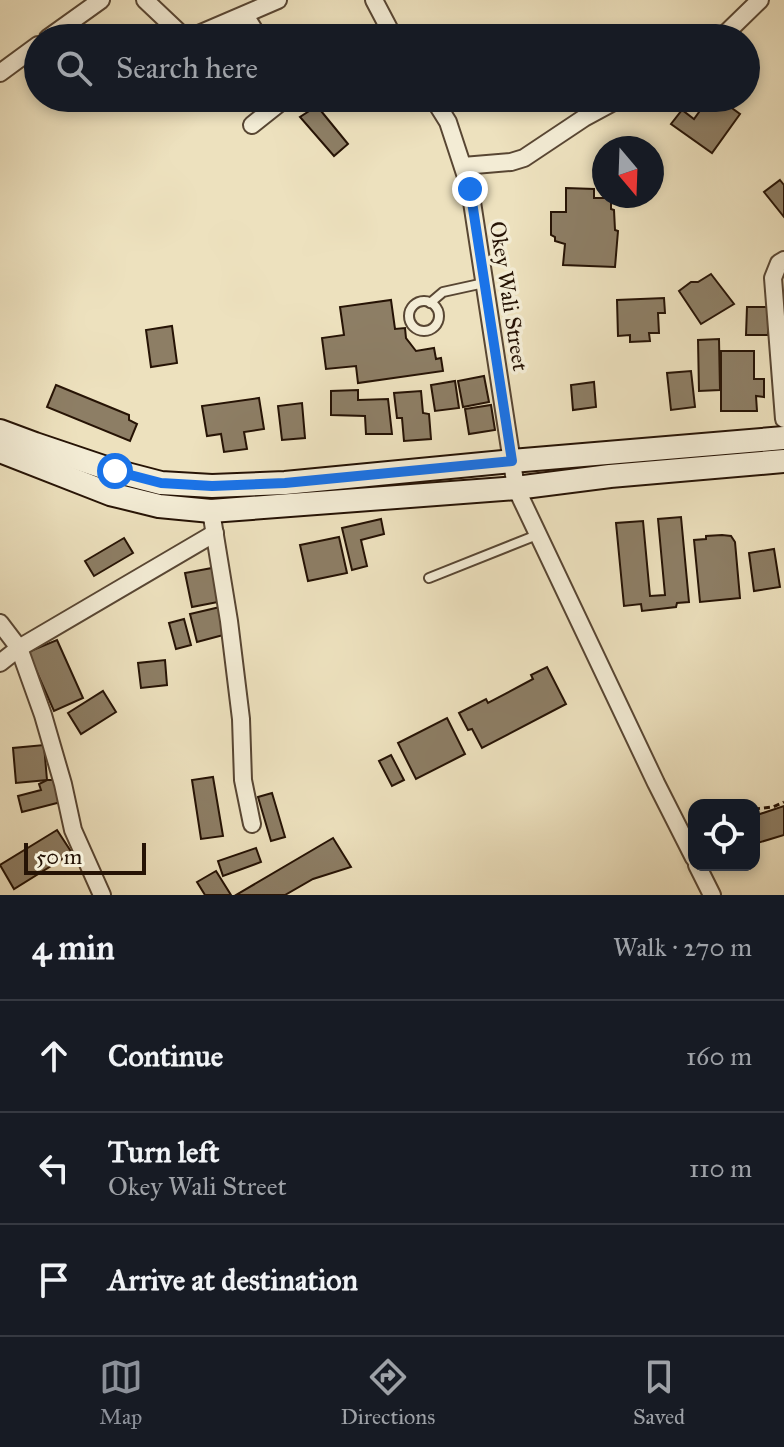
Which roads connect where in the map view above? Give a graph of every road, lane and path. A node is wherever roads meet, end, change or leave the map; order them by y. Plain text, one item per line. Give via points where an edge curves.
1 (101, 0) edge
2 (145, 0) edge
3 (278, 0) edge
4 (374, 0) edge
5 (760, 0) edge
6 (245, 15) junction
7 (68, 24) edge
8 (170, 24) edge
9 (223, 24) edge
10 (250, 24) edge
11 (387, 24) edge
12 (735, 24) edge
13 (24, 55) edge
14 (0, 73) edge
15 (268, 112) edge
16 (442, 112) edge
17 (595, 112) edge
18 (252, 125) dead end
19 (463, 166) junction
20 (784, 260) edge
21 (485, 283) junction
22 (430, 303) dead end
23 (784, 419) edge
24 (0, 431) edge
25 (784, 438) edge
26 (0, 451) edge
27 (512, 461) junction
28 (784, 461) edge
29 (516, 488) junction
30 (213, 522) junction
31 (538, 535) junction
32 (429, 578) dead end
33 (0, 623) edge
34 (19, 648) junction
35 (0, 663) edge
36 (784, 802) edge
37 (760, 808) edge
38 (252, 824) dead end
39 (688, 846) edge
40 (700, 871) edge
41 (102, 895) edge
42 (712, 895) edge

1 - 7 street
2 - 8 street
3 - 6 street
4 - 11 street
5 - 12 street
6 - 9 street
6 - 10 street
13 - 14 street
15 - 18 street
16 - 19 street, Okey Wali Street
17 - 19 street via 524,158
19 - 21 street, Okey Wali Street
20 - 23 street via 773,278
21 - 22 lane via 443,292
21 - 27 street, Okey Wali Street
24 - 27 main road via 161,483 212,486
25 - 27 main road
26 - 30 main road via 110,494
27 - 29 street, Okey Wali Street
28 - 29 main road
29 - 30 main road
29 - 31 street, Okey Wali Street
30 - 34 street
30 - 38 street
31 - 32 lane
31 - 39 street, Okey Wali Street
33 - 34 street
34 - 35 street
34 - 41 street via 73,830
36 - 37 path
40 - 42 street

